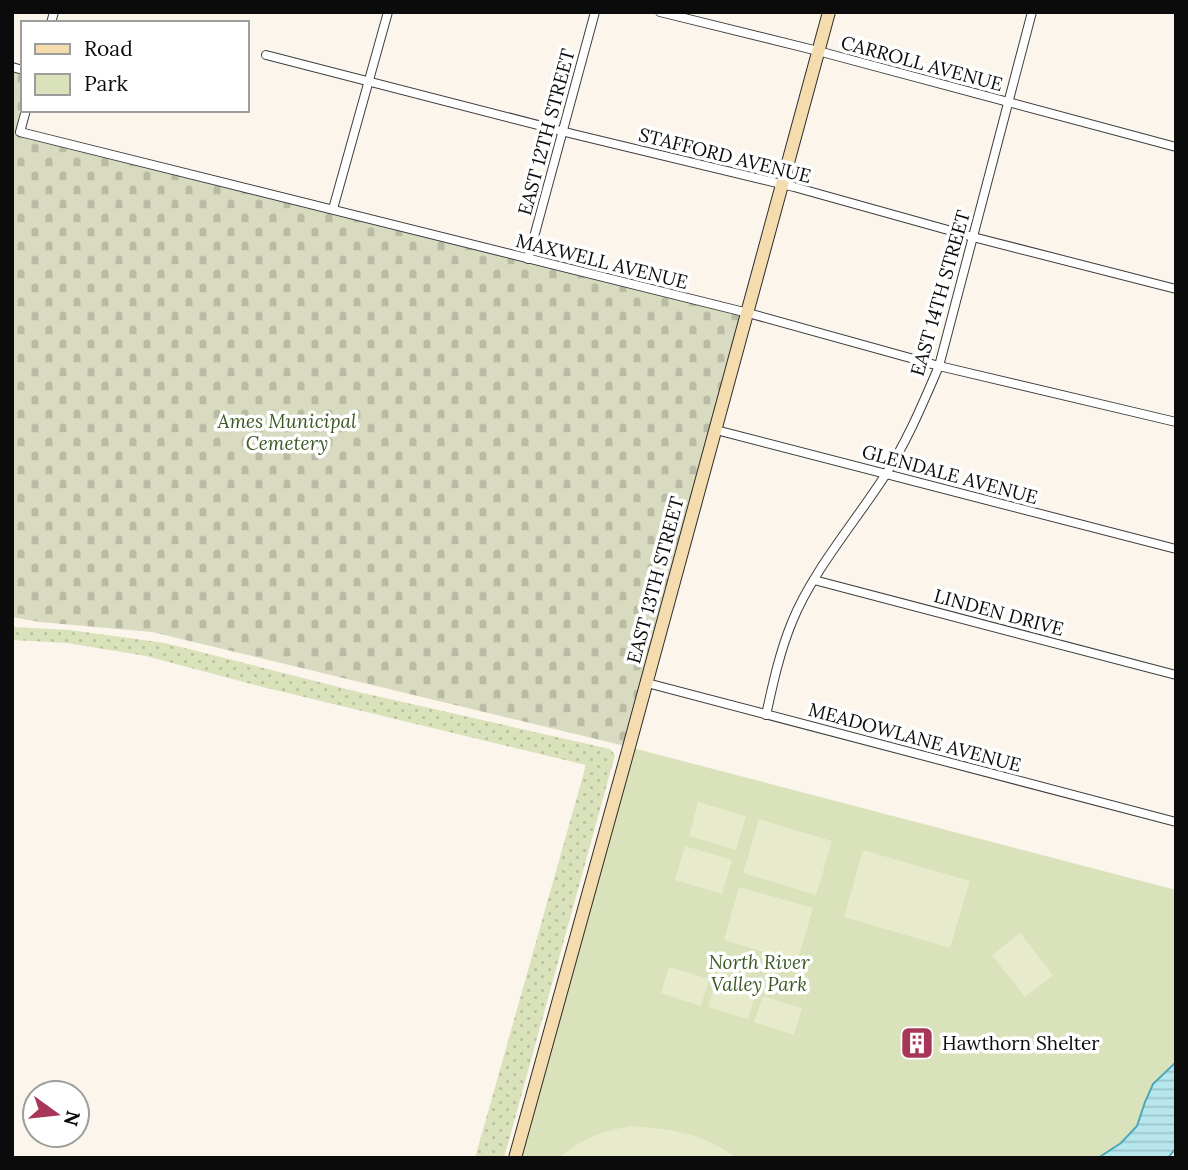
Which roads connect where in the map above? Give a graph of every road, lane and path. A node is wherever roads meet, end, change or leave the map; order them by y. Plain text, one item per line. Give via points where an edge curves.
1 (388, 12) edge
2 (595, 12) edge
3 (660, 12) edge
4 (829, 12) edge
5 (1032, 12) edge
6 (818, 51) junction
7 (267, 55) dead end
8 (368, 81) junction
9 (1008, 102) junction
10 (25, 112) edge
11 (563, 131) junction
12 (1176, 147) edge
13 (783, 184) junction
14 (333, 209) junction
15 (973, 237) junction
16 (528, 259) junction
17 (1176, 289) edge
18 (748, 313) junction
19 (939, 366) junction
20 (1176, 422) edge
21 (716, 430) junction
22 (886, 474) junction
23 (1176, 549) edge
24 (814, 580) junction
25 (1176, 675) edge
26 (647, 683) junction
27 (766, 715) junction
28 (1176, 822) edge
29 (515, 1158) edge

1 - 8 street
2 - 11 street, EAST 12TH STREET
3 - 6 street, CARROLL AVENUE
4 - 6 main road, EAST 13TH STREET
5 - 9 street, EAST 14TH STREET
6 - 9 street, CARROLL AVENUE
6 - 13 main road, EAST 13TH STREET
7 - 8 street, STAFFORD AVENUE
8 - 11 street, STAFFORD AVENUE
8 - 14 street
9 - 12 street, CARROLL AVENUE
9 - 15 street, EAST 14TH STREET
10 - 14 street, MAXWELL AVENUE via 20,132
11 - 13 street, STAFFORD AVENUE
11 - 16 street, EAST 12TH STREET
13 - 15 street, STAFFORD AVENUE
13 - 18 main road, EAST 13TH STREET
14 - 16 street, MAXWELL AVENUE
15 - 17 street, STAFFORD AVENUE
15 - 19 street, EAST 14TH STREET
16 - 18 street, MAXWELL AVENUE
18 - 19 street, MAXWELL AVENUE
18 - 21 main road, EAST 13TH STREET
19 - 20 street, MAXWELL AVENUE
19 - 22 street, EAST 14TH STREET
21 - 22 street, GLENDALE AVENUE
21 - 26 main road, EAST 13TH STREET
22 - 23 street, GLENDALE AVENUE
22 - 24 street, EAST 14TH STREET
24 - 25 street, LINDEN DRIVE
24 - 27 street, EAST 14TH STREET via 793,620
26 - 27 street, MEADOWLANE AVENUE
26 - 29 main road, EAST 13TH STREET
27 - 28 street, MEADOWLANE AVENUE

